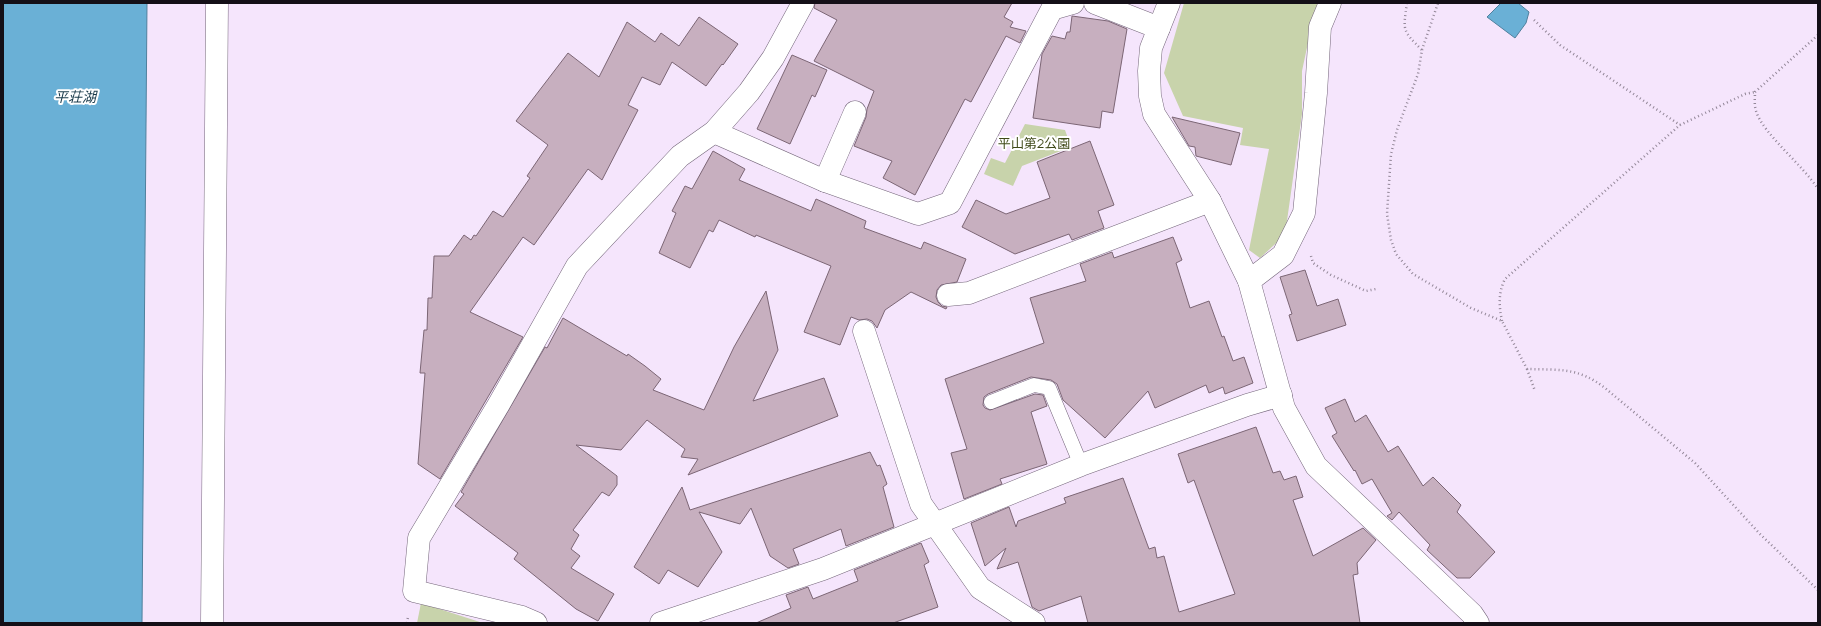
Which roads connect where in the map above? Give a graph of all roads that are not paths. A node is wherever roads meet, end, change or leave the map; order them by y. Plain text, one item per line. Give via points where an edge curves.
1 (217, 3) edge
2 (803, 3) edge
3 (1073, 3) edge
4 (1095, 3) edge
5 (1169, 3) edge
6 (1330, 3) edge
7 (1159, 28) junction
8 (855, 112) dead end
9 (714, 132) junction
10 (825, 181) junction
11 (1210, 202) junction
12 (1249, 281) junction
13 (948, 295) dead end
14 (864, 332) dead end
15 (1281, 395) junction
16 (991, 402) dead end
17 (1081, 465) junction
18 (934, 524) junction
19 (212, 623) edge
20 (536, 623) edge
21 (661, 623) edge
22 (1034, 623) edge
23 (1478, 623) edge

1 - 19 street
2 - 9 street via 773,58 749,92
3 - 10 street via 1052,9 950,203 918,214
4 - 7 street
5 - 7 street
6 - 12 street via 1320,27 1304,213 1283,255
7 - 11 street via 1151,48 1149,72 1154,114
8 - 10 street
9 - 10 street
9 - 20 street via 680,156 577,266 419,538 414,591 522,617
11 - 12 street
11 - 13 street via 969,292
12 - 15 street
14 - 18 street via 921,504
15 - 17 street
15 - 23 street via 1284,408 1316,466 1472,614
16 - 17 lane via 1034,385 1049,388
17 - 18 street
18 - 21 street via 823,569
18 - 22 street via 980,588

